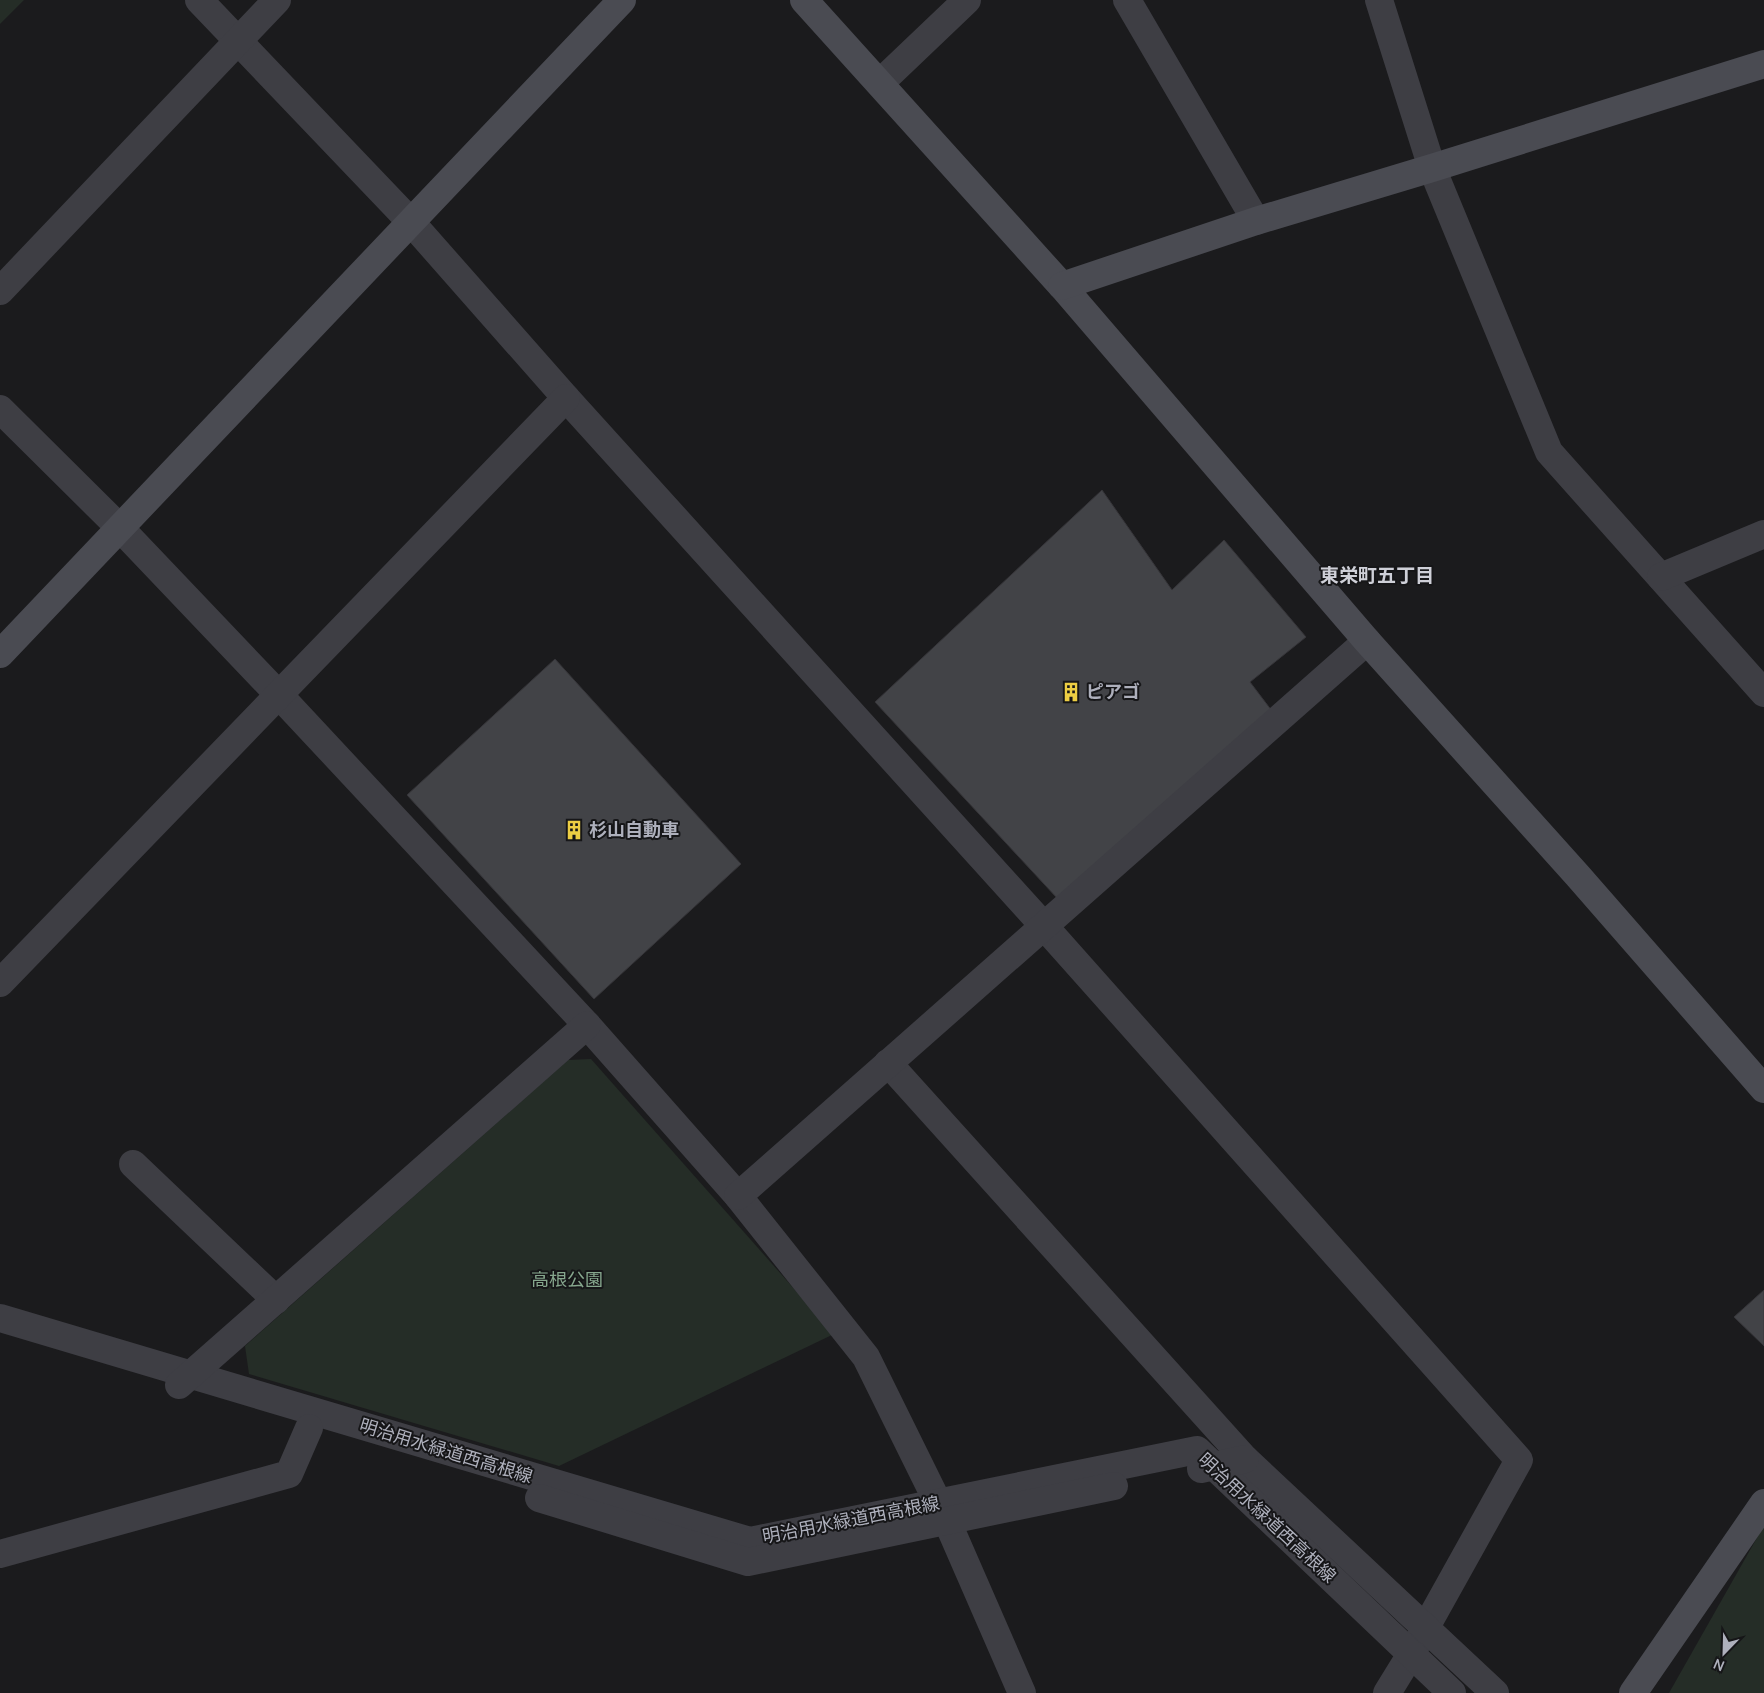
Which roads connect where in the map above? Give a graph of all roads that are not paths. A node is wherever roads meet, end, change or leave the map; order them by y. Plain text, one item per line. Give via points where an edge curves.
1 (199, 0) edge
2 (277, 0) edge
3 (622, 0) edge
4 (804, 0) edge
5 (967, 0) edge
6 (1128, 0) edge
7 (1379, 0) edge
8 (238, 41) junction
9 (1764, 64) edge
10 (880, 83) junction
11 (1432, 168) junction
12 (410, 221) junction
13 (1256, 221) junction
14 (1062, 286) junction
15 (0, 291) edge
16 (566, 398) junction
17 (0, 409) edge
18 (119, 527) junction
19 (1764, 534) edge
20 (1661, 577) junction
21 (1367, 641) junction
22 (0, 654) edge
23 (1764, 693) edge
24 (279, 695) junction
25 (1043, 925) junction
26 (0, 983) edge
27 (587, 1025) junction
28 (888, 1063) junction
29 (1764, 1089) edge
30 (133, 1164) dead end
31 (738, 1196) junction
32 (276, 1300) junction
33 (0, 1318) edge
34 (0, 1334) edge
35 (184, 1381) junction
36 (309, 1428) junction
37 (1246, 1459) junction
38 (1213, 1466) junction
39 (1764, 1504) edge
40 (942, 1512) junction
41 (0, 1554) edge
42 (1425, 1629) junction
43 (1411, 1654) junction
44 (1022, 1693) edge
45 (1387, 1693) edge
46 (1452, 1693) edge
47 (1495, 1693) edge
48 (1633, 1693) edge

1 - 8 street
2 - 8 street
3 - 12 street
4 - 10 street
5 - 10 street
6 - 13 street
7 - 11 street
8 - 12 street
8 - 15 street
9 - 11 street
10 - 14 street
11 - 13 street
11 - 20 street via 1549,452
12 - 16 street
12 - 18 street
13 - 14 street
14 - 21 street
16 - 24 street
16 - 25 street
17 - 18 street
18 - 22 street
18 - 24 street
19 - 20 street
20 - 23 street
21 - 25 street
21 - 29 street
24 - 26 street
24 - 27 street
25 - 28 street
25 - 42 street via 1519,1460
27 - 31 street
27 - 32 street
28 - 31 street
28 - 37 street
30 - 32 street
31 - 40 street via 866,1357
32 - 35 street
33 - 35 street, 明治用水緑道西高根線
34 - 35 street
35 - 36 street
35 - 40 street, 明治用水緑道西高根線 via 750,1541
36 - 40 street via 748,1562
36 - 41 street via 289,1474
37 - 38 street
37 - 42 street
38 - 40 street
38 - 43 street, 明治用水緑道西高根線
39 - 48 street
40 - 44 street
42 - 43 street
42 - 47 street
43 - 45 street
43 - 46 street, 明治用水緑道西高根線

